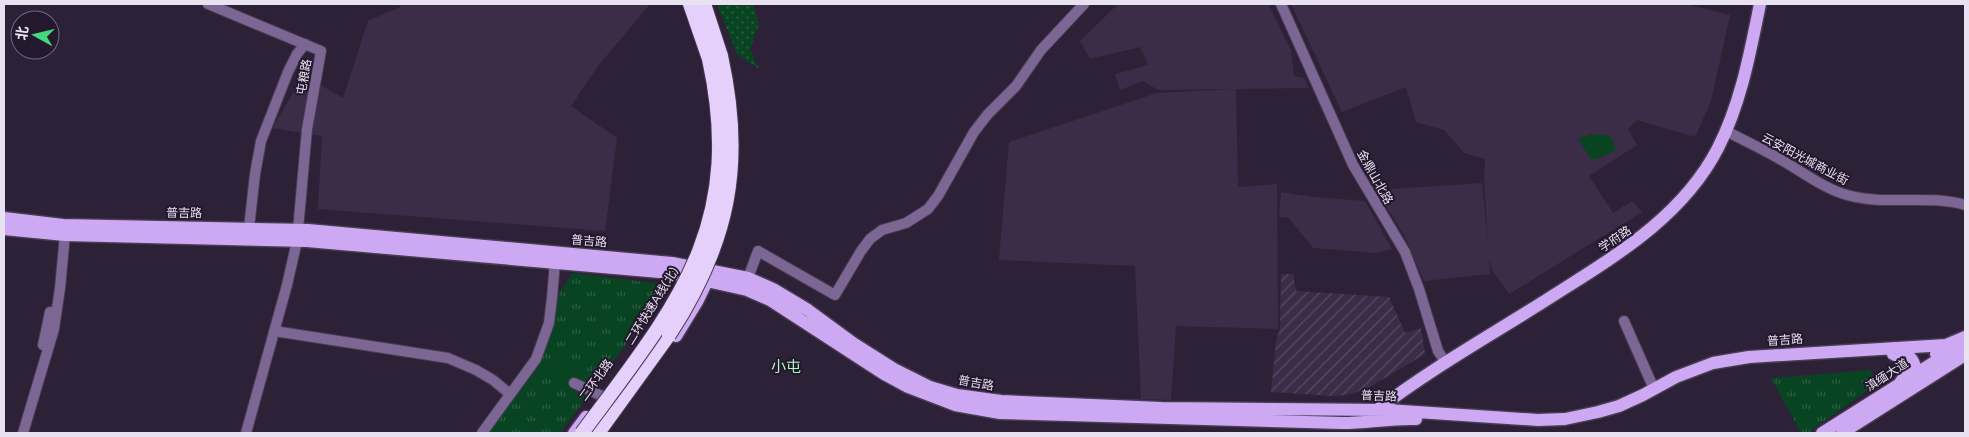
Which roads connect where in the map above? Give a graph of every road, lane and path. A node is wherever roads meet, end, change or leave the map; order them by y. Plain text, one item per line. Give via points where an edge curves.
1 (208, 4) edge
2 (690, 4) edge
3 (704, 4) edge
4 (1084, 4) edge
5 (1281, 4) edge
6 (1760, 4) edge
7 (304, 44) junction
8 (715, 58) junction
9 (1726, 131) junction
10 (1965, 205) edge
11 (4, 218) edge
12 (249, 228) junction
13 (4, 229) edge
14 (65, 235) junction
15 (298, 235) junction
16 (555, 262) junction
17 (685, 270) junction
18 (710, 276) junction
19 (748, 278) junction
20 (1624, 321) dead end
21 (274, 331) junction
22 (664, 331) junction
23 (1965, 338) edge
24 (1965, 350) edge
25 (1892, 351) junction
26 (1949, 353) junction
27 (1909, 355) junction
28 (1965, 355) edge
29 (1444, 360) junction
30 (1916, 372) junction
31 (574, 382) dead end
32 (1904, 387) junction
33 (1654, 389) junction
34 (510, 394) junction
35 (602, 396) junction
36 (1371, 422) edge
37 (23, 433) edge
38 (246, 433) edge
39 (482, 433) edge
40 (574, 433) edge
41 (582, 433) edge
42 (598, 433) edge
43 (605, 433) edge
44 (1822, 433) edge
45 (1842, 433) edge

1 - 7 street, 屯粮路
2 - 8 highway
3 - 8 highway
4 - 19 street via 1041,50 1016,86 974,132 928,209 870,239 835,295 758,252
5 - 29 street, 金鼎山北路 via 1353,165 1405,252 1438,351
6 - 9 main road, 学府路 via 1744,74
7 - 12 street via 288,72 261,141
7 - 15 street, 屯粮路 via 321,51 307,128
8 - 22 highway, bridge via 728,91 732,134 727,200 710,262 692,297
9 - 10 street, 云安阳光城商业街 via 1847,195 1938,200
9 - 29 main road, 学府路 via 1692,188 1669,214 1639,239 1573,283
11 - 12 main road, 普吉路 via 63,225
12 - 15 main road, 普吉路
13 - 14 main road, 普吉路
14 - 15 main road, 普吉路
14 - 37 street
15 - 16 main road, 普吉路
15 - 17 main road, 普吉路 via 672,262
15 - 21 street, 屯粮路
16 - 17 main road, 普吉路
16 - 34 street via 544,341 536,359
17 - 18 main road, 普吉路
17 - 35 main road, 二环北路 via 653,324
18 - 19 main road, 普吉路
18 - 36 main road, 普吉路 via 770,300 908,388 973,408 1000,413 1096,417
18 - 43 main road via 674,338
19 - 36 main road, 普吉路 via 808,310 894,370 930,387 957,394 1001,401
20 - 33 street
21 - 34 street via 448,358 476,370
21 - 38 street, 屯粮路
22 - 40 highway, bridge
22 - 41 highway, 二环快速A线(北), bridge
22 - 42 highway
22 - 43 highway
23 - 25 main road, 普吉路 via 1946,345
23 - 26 main road, 滇缅大道
24 - 26 main road, 普吉路
25 - 27 main road, 普吉路
25 - 32 main road via 1905,365
25 - 33 main road, 普吉路 via 1740,358 1676,376
25 - 36 main road, 普吉路 via 1715,371 1679,384 1618,415 1567,426 1537,428 1404,419
26 - 27 main road, 普吉路
26 - 30 main road, 滇缅大道
27 - 30 main road
28 - 32 main road, 滇缅大道
29 - 36 main road, 学府路
30 - 32 main road, 滇缅大道
31 - 35 street
32 - 44 main road, 滇缅大道
32 - 45 main road, 滇缅大道
33 - 36 main road, 普吉路 via 1619,406 1565,419
34 - 39 street
35 - 40 main road, 二环北路

